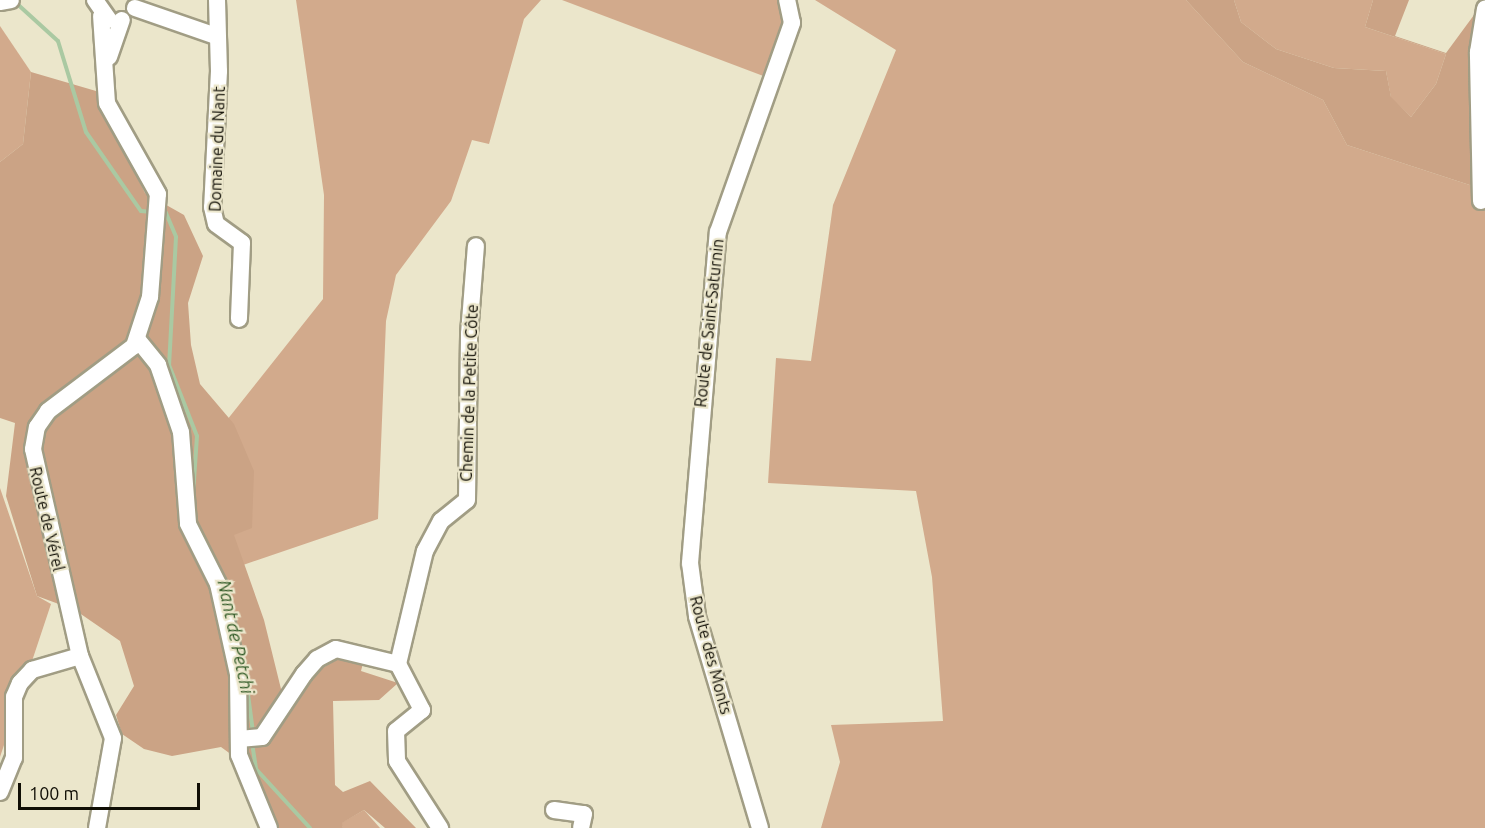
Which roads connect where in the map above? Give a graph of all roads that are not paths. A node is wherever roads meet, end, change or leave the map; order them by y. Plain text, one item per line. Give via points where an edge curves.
1 (11, 0) edge
2 (216, 0) edge
3 (787, 0) edge
4 (0, 2) edge
5 (95, 4) edge
6 (136, 4) edge
7 (1485, 9) edge
8 (122, 20) junction
9 (216, 36) junction
10 (104, 85) junction
11 (1481, 201) dead end
12 (476, 246) dead end
13 (239, 319) dead end
14 (133, 346) junction
15 (694, 479) joint
16 (80, 656) junction
17 (398, 664) junction
18 (250, 738) junction
19 (0, 792) edge
20 (554, 810) dead end
21 (97, 828) edge
22 (269, 828) edge
23 (440, 828) edge
24 (581, 828) edge
25 (760, 828) edge

1 - 4 street
2 - 9 street, Domaine du Nant
3 - 15 street, Route de Saint-Saturnin via 792,23 718,232
5 - 8 street
5 - 10 street
6 - 8 street
6 - 9 street
7 - 11 street via 1478,52
8 - 10 street
9 - 13 street, Domaine du Nant via 212,207 216,224 242,243
10 - 14 street via 111,114 158,194 158,231
12 - 17 street, Chemin de la Petite Côte via 468,357 467,500 441,521 425,551
14 - 16 street, Route de Vérel via 48,411 33,438 43,514
14 - 18 street via 162,381 184,450 188,524 213,568
15 - 25 street, Route des Monts via 690,563 697,616
16 - 19 street via 32,670 20,683 14,697 14,758
16 - 21 street, Route de Vérel via 114,744
17 - 18 street via 362,651 336,650 317,659
17 - 23 street via 422,710 396,731 397,761
18 - 22 street via 239,755
20 - 24 street via 584,814

